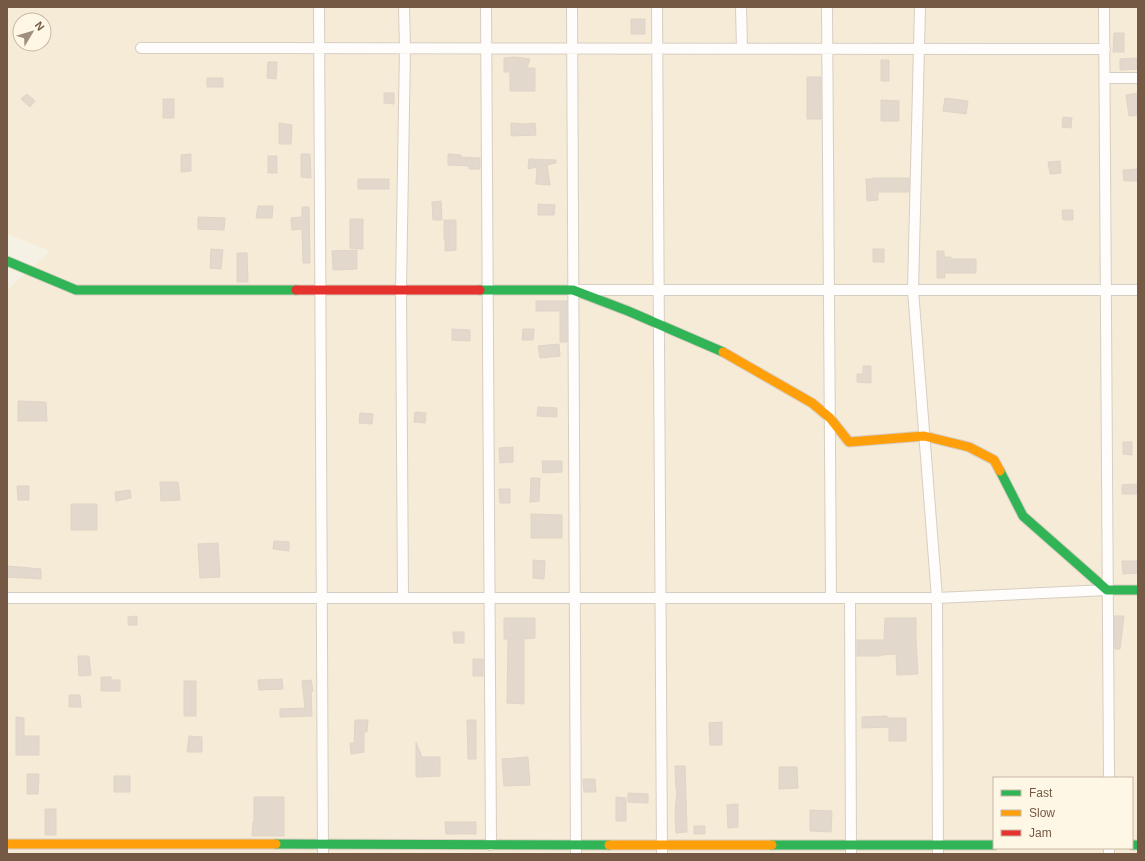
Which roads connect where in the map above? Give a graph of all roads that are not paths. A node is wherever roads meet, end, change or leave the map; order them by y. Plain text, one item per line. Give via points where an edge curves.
1 (319, 7) edge
2 (404, 7) edge
3 (486, 7) edge
4 (572, 7) edge
5 (657, 7) edge
6 (741, 7) edge
7 (827, 7) edge
8 (920, 7) edge
9 (1104, 7) edge
10 (141, 48) dead end
11 (319, 48) junction
12 (405, 48) junction
13 (487, 48) junction
14 (572, 48) junction
15 (657, 48) junction
16 (742, 48) junction
17 (828, 49) junction
18 (919, 49) junction
19 (1105, 49) junction
20 (1105, 78) junction
21 (1138, 78) edge
22 (7, 261) edge
23 (320, 290) junction
24 (401, 290) junction
25 (488, 290) junction
26 (573, 290) junction
27 (658, 290) junction
28 (829, 290) junction
29 (913, 290) junction
30 (1106, 290) junction
31 (1138, 290) edge
32 (659, 325) junction
33 (830, 418) junction
34 (924, 436) junction
35 (1108, 590) junction
36 (1138, 590) edge
37 (7, 598) edge
38 (322, 598) junction
39 (403, 598) junction
40 (490, 598) junction
41 (575, 598) junction
42 (660, 598) junction
43 (831, 598) junction
44 (850, 598) junction
45 (937, 598) junction
46 (1109, 777) edge
47 (7, 844) edge
48 (491, 845) junction
49 (993, 845) edge
50 (323, 849) edge
51 (576, 849) edge
52 (662, 849) edge
53 (851, 850) edge
54 (938, 850) edge

1 - 11 street
2 - 12 street
3 - 13 street
4 - 14 street
5 - 15 street
6 - 16 street
7 - 17 street
8 - 18 street
9 - 19 street
10 - 11 street
11 - 12 street
11 - 23 street
12 - 13 street
12 - 24 street
13 - 14 street
13 - 25 street
14 - 15 street
14 - 26 street
15 - 16 street
15 - 27 street
16 - 17 street
17 - 18 street
17 - 28 street
18 - 19 street
18 - 29 street
19 - 20 street
20 - 21 street
20 - 30 street
22 - 23 street via 76,290
23 - 24 street
23 - 38 street
24 - 25 street
24 - 39 street
25 - 26 street
25 - 40 street
26 - 27 street
26 - 32 street
26 - 41 street
27 - 28 street
27 - 32 street
28 - 29 street
28 - 33 street
29 - 30 street
29 - 34 street
30 - 31 street
30 - 35 street
32 - 33 street via 729,355 812,403
32 - 42 street
33 - 34 street via 849,442
33 - 43 street
34 - 35 street via 969,447 994,460 1023,516
34 - 45 street
35 - 36 street
35 - 45 street
35 - 46 street
37 - 38 street
38 - 39 street
38 - 50 street
39 - 40 street
40 - 41 street
40 - 48 street
41 - 42 street
41 - 51 street
42 - 43 street
42 - 52 street
43 - 44 street
44 - 45 street
44 - 53 street
45 - 54 street
47 - 50 street
48 - 50 street
48 - 51 street
49 - 54 street
51 - 52 street
52 - 53 street
53 - 54 street

